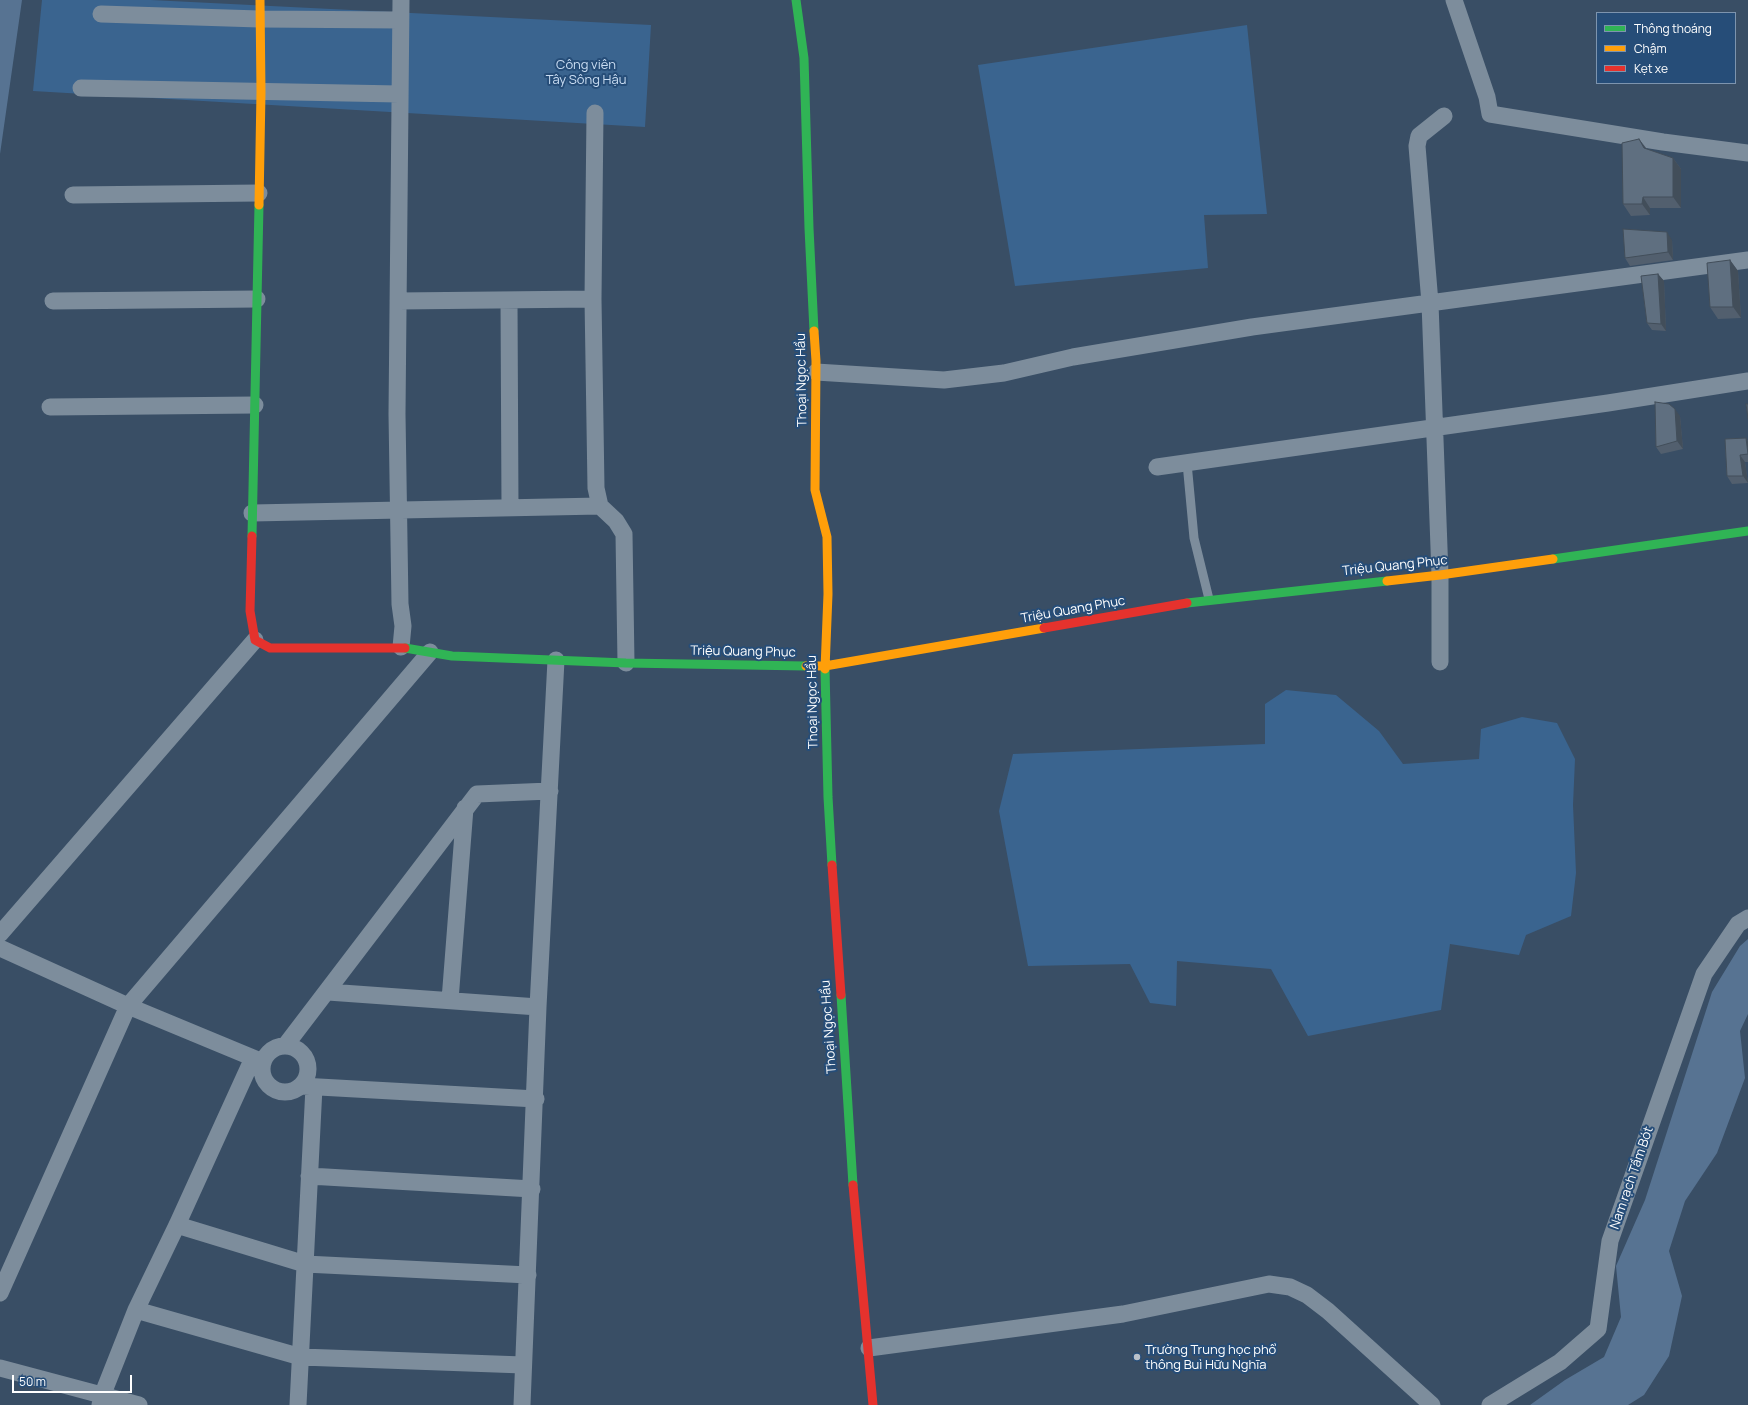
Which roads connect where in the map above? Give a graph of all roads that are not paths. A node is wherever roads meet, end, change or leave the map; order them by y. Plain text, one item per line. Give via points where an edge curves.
1 (260, 0) edge
2 (401, 0) edge
3 (796, 0) edge
4 (1454, 0) edge
5 (102, 14) dead end
6 (259, 19) junction
7 (400, 20) junction
8 (81, 88) dead end
9 (261, 92) junction
10 (399, 94) junction
11 (595, 113) dead end
12 (1444, 116) dead end
13 (1748, 153) edge
14 (259, 193) junction
15 (73, 195) dead end
16 (1748, 260) edge
17 (257, 299) junction
18 (593, 299) junction
19 (509, 300) junction
20 (53, 301) dead end
21 (398, 301) junction
22 (1430, 303) junction
23 (816, 372) junction
24 (1748, 381) edge
25 (254, 405) junction
26 (50, 407) dead end
27 (1433, 428) junction
28 (1187, 463) junction
29 (1157, 467) dead end
30 (600, 506) junction
31 (510, 508) junction
32 (399, 511) junction
33 (252, 513) junction
34 (1748, 531) edge
35 (1440, 575) junction
36 (1209, 599) junction
37 (256, 640) junction
38 (401, 647) junction
39 (430, 652) junction
40 (556, 660) junction
41 (1440, 662) dead end
42 (626, 663) junction
43 (825, 666) junction
44 (550, 791) junction
45 (465, 808) junction
46 (1748, 918) edge
47 (0, 934) edge
48 (0, 948) edge
49 (328, 992) junction
50 (450, 1000) junction
51 (128, 1006) junction
52 (538, 1007) junction
53 (285, 1046) junction
54 (258, 1060) junction
55 (307, 1086) junction
56 (536, 1099) junction
57 (309, 1176) junction
58 (532, 1189) junction
59 (177, 1225) junction
60 (305, 1264) junction
61 (528, 1275) junction
62 (0, 1293) edge
63 (136, 1310) junction
64 (869, 1348) junction
65 (301, 1357) junction
66 (523, 1365) junction
67 (0, 1368) edge
68 (101, 1401) edge
69 (139, 1405) edge
70 (298, 1405) edge
71 (522, 1405) edge
72 (873, 1405) edge
73 (1432, 1405) edge
74 (1490, 1405) edge

1 - 6 street
2 - 7 street
3 - 23 street, Thoại Ngọc Hầu via 804,58
4 - 13 street via 1487,97 1490,114
5 - 6 street
6 - 7 street
6 - 9 street
7 - 10 street
8 - 9 street
9 - 10 street
9 - 14 street
10 - 21 street
11 - 18 street
12 - 22 street via 1419,136 1417,146
14 - 15 street
14 - 17 street
16 - 22 street
17 - 20 street
17 - 25 street
18 - 19 street
18 - 30 street via 596,488
19 - 21 street
19 - 31 street
21 - 32 street
22 - 23 street via 1252,327 1073,357 1004,373 944,380
22 - 27 street
23 - 43 street, Thoại Ngọc Hầu via 815,490 827,537
24 - 27 street
25 - 26 street
25 - 33 street
27 - 28 street
27 - 35 street
28 - 29 street
28 - 36 lane via 1194,538
30 - 31 street
30 - 42 street via 616,521 624,534
31 - 32 street
32 - 33 street
32 - 38 street via 400,604 403,626
33 - 37 street via 250,611
34 - 35 street, Triệu Quang Phục
35 - 36 street, Triệu Quang Phục
35 - 41 street
36 - 43 street, Triệu Quang Phục
37 - 38 street, Triệu Quang Phục via 270,648
37 - 47 street
38 - 39 street, Triệu Quang Phục
39 - 40 street, Triệu Quang Phục via 452,656
39 - 51 street
40 - 42 street, Triệu Quang Phục
40 - 44 street
42 - 43 street, Triệu Quang Phục
43 - 64 street, Thoại Ngọc Hầu via 835,929 855,1215
44 - 45 street via 476,794
44 - 52 street
45 - 49 street
45 - 50 street
46 - 74 street, Nam rạch Tầm Bót via 1738,924 1704,974 1610,1241 1598,1329 1560,1362
48 - 51 street
49 - 50 street
49 - 53 street
50 - 52 street
51 - 54 street
51 - 62 street
52 - 56 street
53 - 54 street via 271,1051
53 - 55 street via 293,1047 305,1057
54 - 55 street via 263,1077 272,1088 287,1092
54 - 59 street
55 - 56 street
55 - 57 street
56 - 58 street
57 - 58 street
57 - 60 street
58 - 61 street
59 - 60 street
59 - 63 street
60 - 61 street
60 - 65 street
61 - 66 street
63 - 65 street
63 - 68 street
64 - 72 street, Thoại Ngọc Hầu
64 - 73 street via 1123,1314 1269,1284 1290,1287 1308,1295
65 - 66 street
65 - 70 street
66 - 71 street
67 - 68 street
68 - 69 street

